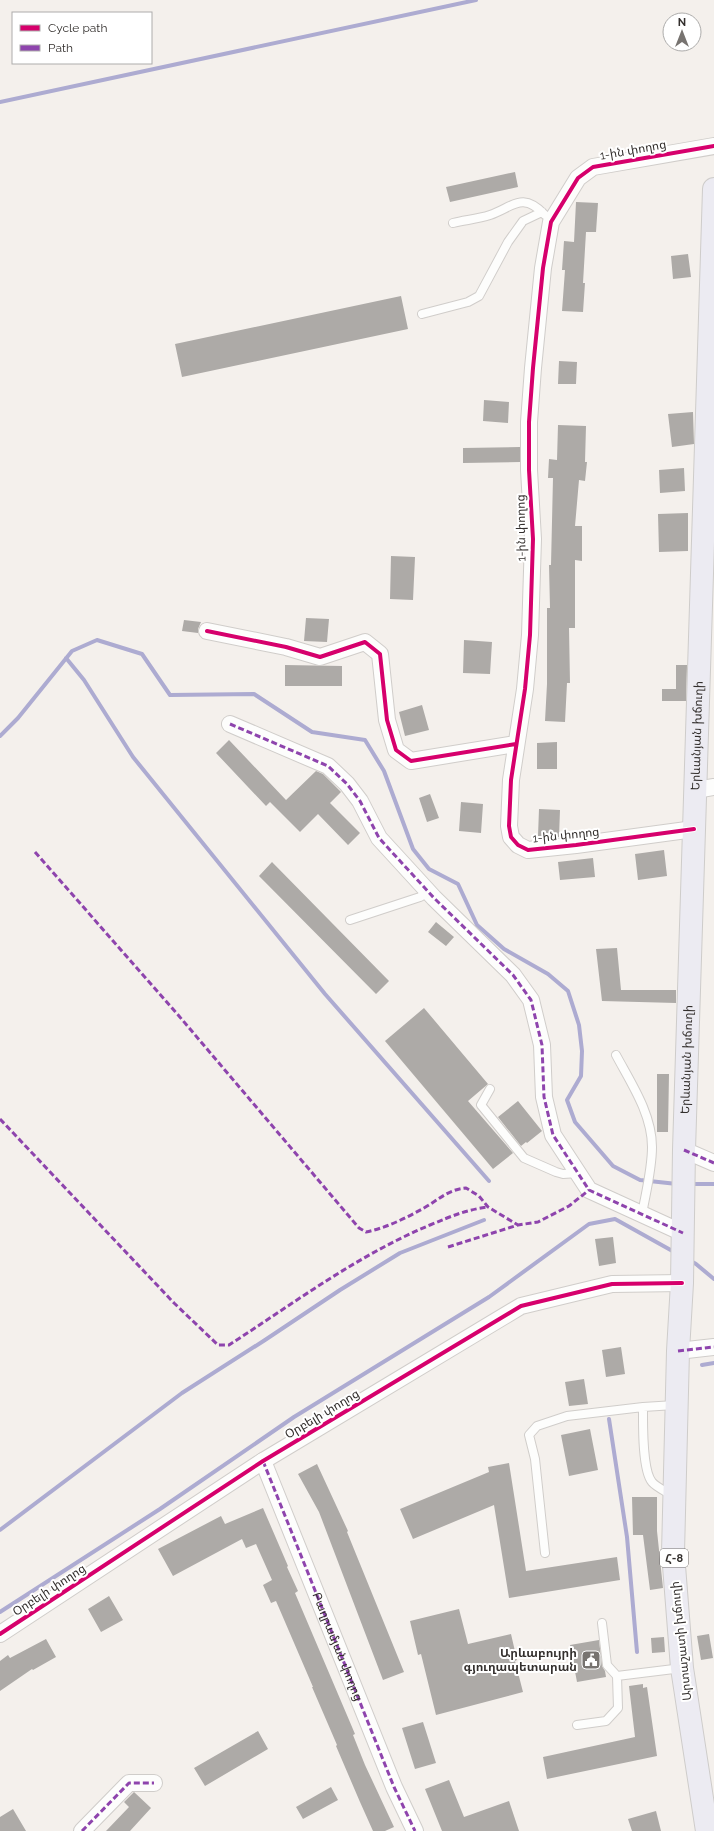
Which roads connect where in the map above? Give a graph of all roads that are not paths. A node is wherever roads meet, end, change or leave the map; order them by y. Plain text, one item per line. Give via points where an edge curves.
1 (714, 146) edge
2 (714, 189) edge
3 (546, 217) junction
4 (453, 223) dead end
5 (422, 314) dead end
6 (207, 631) dead end
7 (230, 724) dead end
8 (516, 744) junction
9 (705, 788) edge
10 (694, 829) junction
11 (428, 892) junction
12 (350, 920) dead end
13 (616, 1055) dead end
14 (490, 1089) dead end
15 (684, 1150) junction
16 (714, 1163) edge
17 (578, 1173) junction
18 (642, 1214) junction
19 (683, 1232) junction
20 (682, 1283) junction
21 (714, 1347) edge
22 (678, 1351) junction
23 (678, 1405) junction
24 (643, 1407) junction
25 (263, 1460) junction
26 (674, 1497) junction
27 (545, 1553) dead end
28 (602, 1623) dead end
29 (0, 1634) edge
30 (682, 1668) junction
31 (617, 1676) junction
32 (577, 1725) dead end
33 (154, 1783) dead end
34 (82, 1831) edge
35 (415, 1831) edge
36 (707, 1831) edge

1 - 3 street, 1-ին փողոց via 593,166 578,178
2 - 9 main road, Երևանյան խճուղի / Հ-8
3 - 4 lane via 530,204 518,202 489,215
3 - 5 lane via 523,222 508,242 479,296 468,302
3 - 8 street, 1-ին փողոց via 529,422 532,539 530,636
6 - 8 street via 286,647 320,658 365,642 380,654 387,720 396,750 411,761
7 - 11 street via 328,766 360,801 379,838
8 - 10 street, 1-ին փողոց via 509,815 511,837 518,845 528,850
9 - 10 main road, Երևանյան խճուղի / Հ-8
10 - 15 main road, Երևանյան խճուղի / Հ-8
11 - 12 lane via 420,897
11 - 17 street via 512,975 531,1000 542,1044 544,1097 553,1135
13 - 18 lane via 637,1095 648,1123 652,1145 651,1167
14 - 17 lane via 481,1105 524,1158 563,1174
15 - 16 street
15 - 19 main road, Երևանյան խճուղի / Հ-8
17 - 18 street via 589,1190
18 - 19 street
19 - 20 main road, Երևանյան խճուղի / Հ-8
20 - 22 main road, Արտաշատի խճուղի / Հ-8
20 - 25 street, Օրբելի փողոց via 612,1284 521,1306
21 - 22 street
22 - 23 main road, Արտաշատի խճուղի / Հ-8
23 - 24 lane
23 - 26 main road, Արտաշատի խճուղի / Հ-8
24 - 26 lane via 647,1469 652,1482
24 - 27 lane via 567,1416 537,1426 529,1435 535,1459
25 - 29 street, Օրբելի փողոց
25 - 35 street, Բաղրամյան փողոց via 394,1786
26 - 30 main road, Արտաշատի խճուղի / Հ-8 via 673,1553
28 - 31 lane via 607,1665
30 - 31 lane
30 - 36 main road, Արտաշատի խճուղի / Հ-8
31 - 32 lane via 618,1708 606,1721
33 - 34 street via 129,1783

